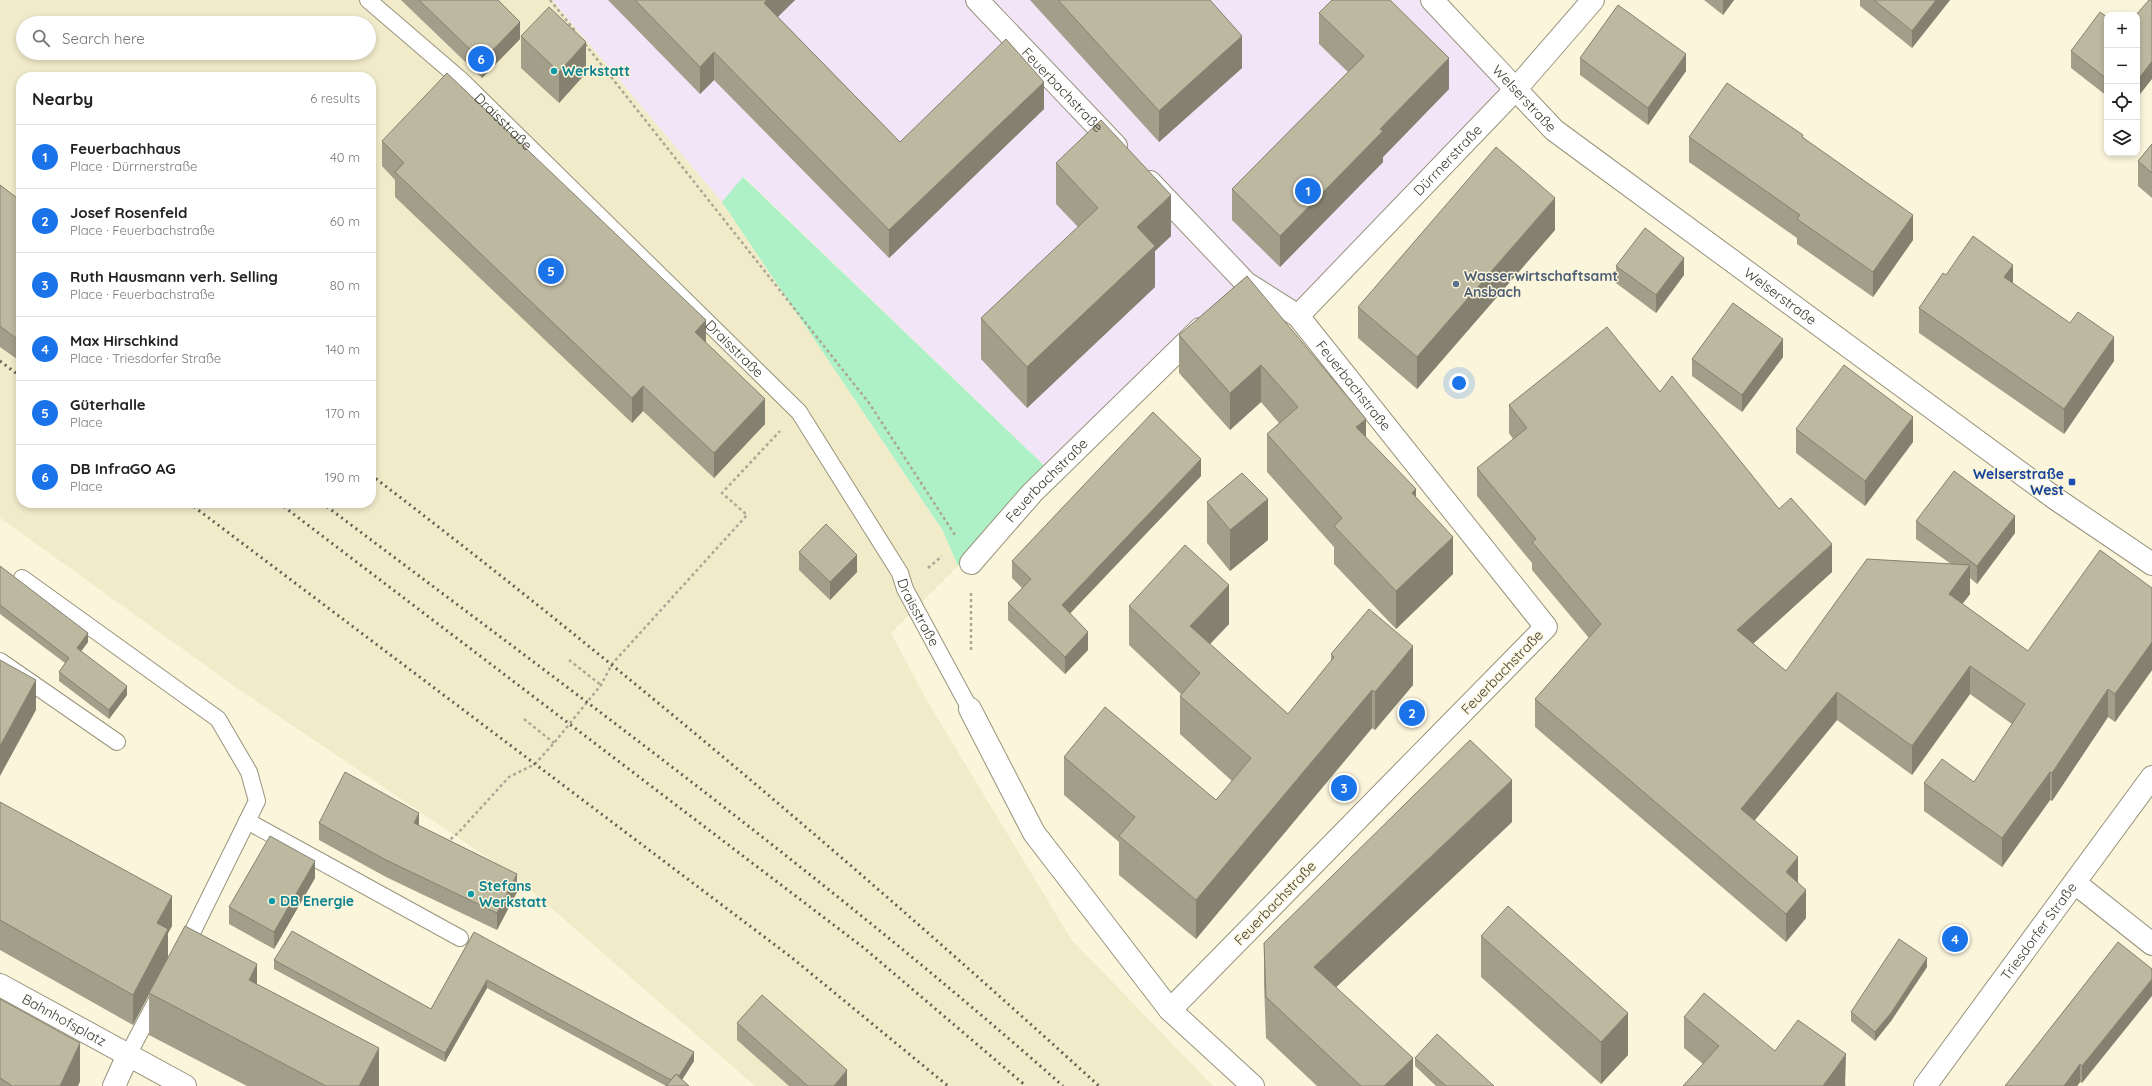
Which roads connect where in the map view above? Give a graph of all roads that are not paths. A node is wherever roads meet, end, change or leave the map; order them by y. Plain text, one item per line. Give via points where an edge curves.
1 (368, 0) edge
2 (977, 0) edge
3 (1432, 0) edge
4 (1593, 0) edge
5 (1515, 90) junction
6 (1246, 283) junction
7 (1230, 300) edge
8 (1213, 316) edge
9 (1298, 316) junction
10 (971, 563) road end
11 (2152, 564) edge
12 (22, 578) dead end
13 (0, 662) edge
14 (970, 709) joint
15 (117, 742) dead end
16 (2152, 777) edge
17 (247, 821) junction
18 (2075, 884) junction
19 (460, 938) dead end
20 (2152, 944) edge
21 (176, 963) edge
22 (165, 984) edge
23 (0, 985) edge
24 (1170, 1010) junction
25 (128, 1055) junction
26 (114, 1086) edge
27 (185, 1086) edge
28 (1253, 1086) edge
29 (1925, 1086) edge

1 - 14 lane, Draisstraße via 460,79 798,412 900,573 905,589
2 - 6 street, Feuerbachstraße
3 - 5 street, Welserstraße
4 - 5 street, Dürrnerstraße
5 - 9 street, Dürrnerstraße
5 - 11 street, Welserstraße via 1554,130 2056,499
6 - 7 street
6 - 9 street, Feuerbachstraße
8 - 10 street, Feuerbachstraße via 1032,493
9 - 24 street, Feuerbachstraße via 1546,627
12 - 17 lane via 218,719 249,772 257,801
13 - 15 lane
14 - 24 street via 1034,833
16 - 18 street, Triesdorfer Straße
17 - 19 lane
17 - 21 lane
18 - 20 street
18 - 29 street, Triesdorfer Straße
22 - 25 lane
23 - 25 street, Bahnhofsplatz
24 - 28 street
25 - 26 street
25 - 27 street, Bahnhofsplatz

